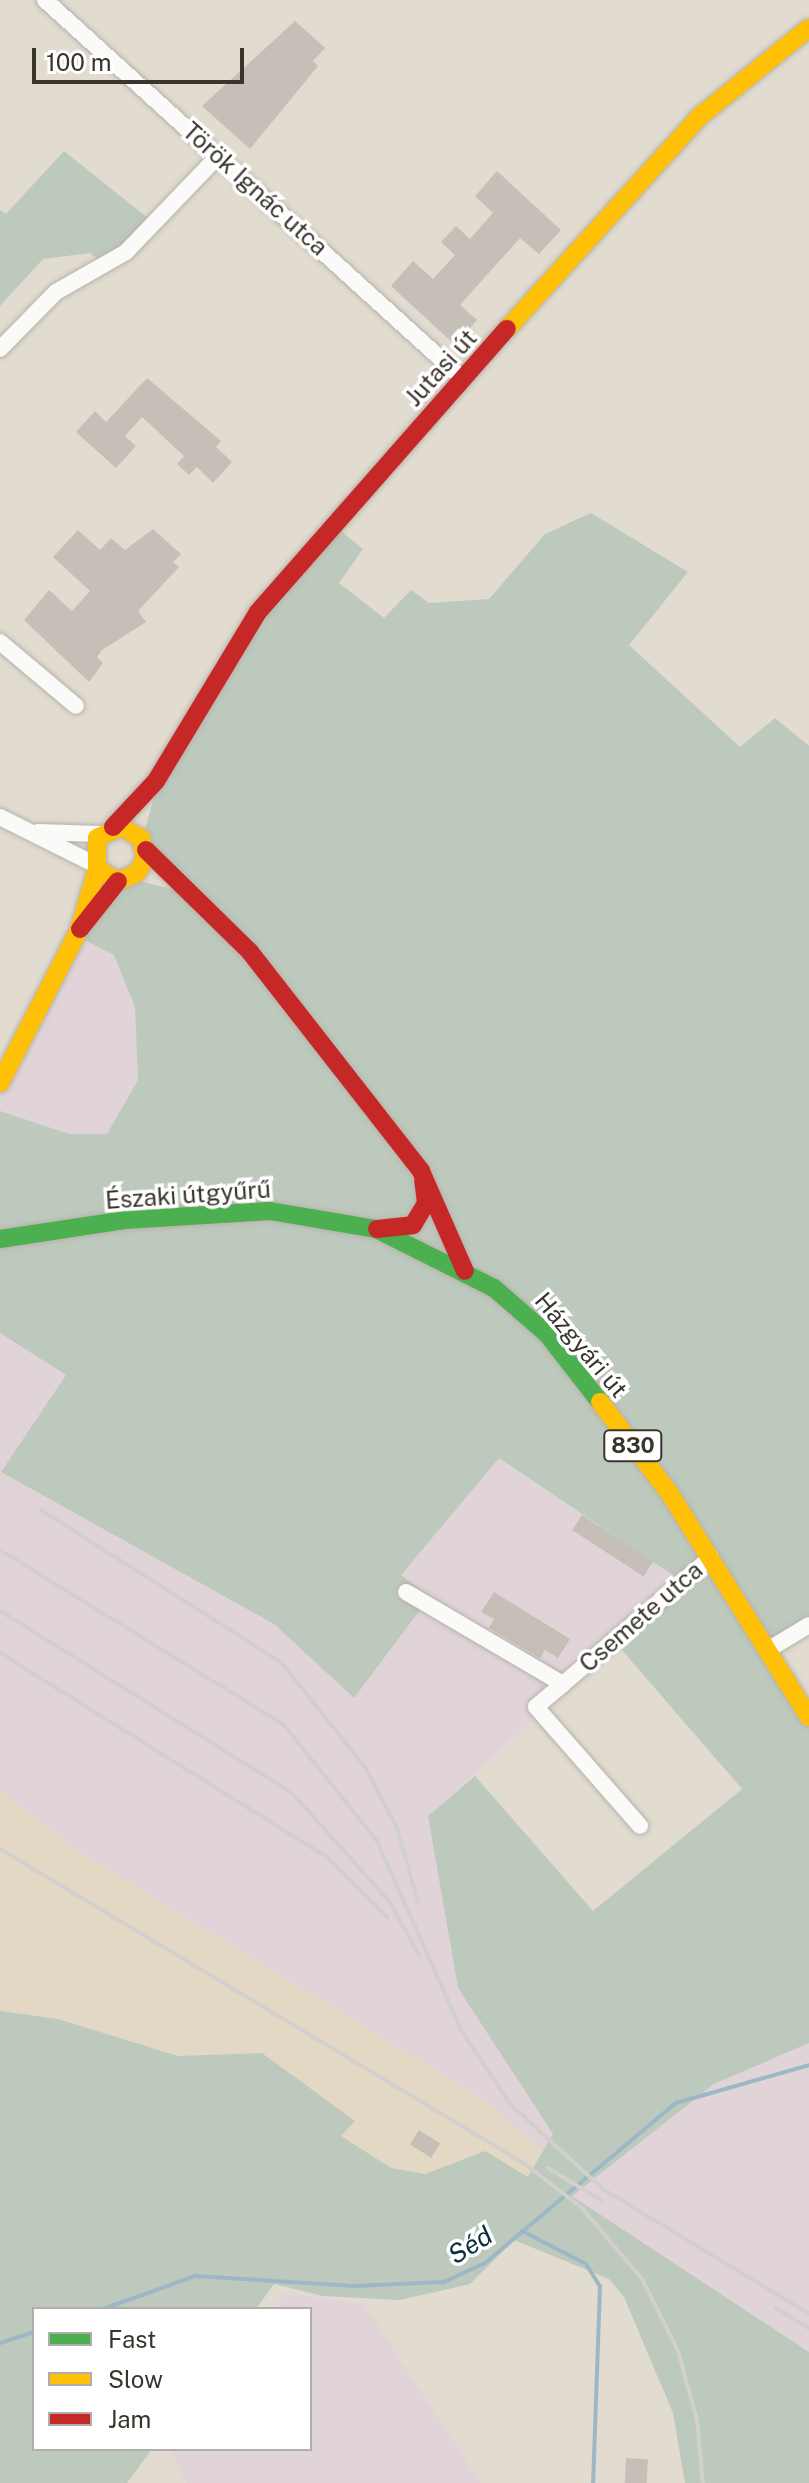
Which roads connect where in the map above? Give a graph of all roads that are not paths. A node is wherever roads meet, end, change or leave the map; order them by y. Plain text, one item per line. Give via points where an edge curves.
1 (45, 0) edge
2 (809, 28) edge
3 (218, 156) junction
4 (0, 349) edge
5 (463, 379) junction
6 (0, 642) edge
7 (76, 706) dead end
8 (156, 781) junction
9 (0, 817) edge
10 (106, 831) junction
11 (35, 832) junction
12 (143, 844) junction
13 (95, 866) junction
14 (124, 879) junction
15 (192, 893) junction
16 (79, 930) junction
17 (0, 1083) edge
18 (421, 1171) junction
19 (376, 1229) junction
20 (0, 1239) edge
21 (465, 1271) junction
22 (711, 1557) junction
23 (406, 1592) dead end
24 (809, 1625) edge
25 (771, 1648) junction
26 (563, 1684) junction
27 (809, 1717) edge
28 (640, 1826) dead end

1 - 3 street, Török Ignác utca
2 - 5 street, Jutasi út via 699,117
3 - 4 street via 126,252 56,292
3 - 5 street, Török Ignác utca
5 - 8 street, Jutasi út via 258,612
6 - 7 street
8 - 10 street, Jutasi út
8 - 12 street, Jutasi út
9 - 11 street
10 - 11 street
10 - 12 street
10 - 13 street, Jutasi út
11 - 13 street
12 - 14 street, Jutasi út
12 - 15 street, Házgyári út
13 - 14 street
13 - 16 street, Jutasi út
14 - 15 street
14 - 16 street, Jutasi út
15 - 18 street, Házgyári út via 250,952
16 - 17 street, Jutasi út
18 - 19 street via 421,1215 407,1229
18 - 21 street, Házgyári út
19 - 20 street, Északi útgyűrű / 830 via 270,1211 125,1220
19 - 21 street, Északi útgyűrű / 830
21 - 22 street, Házgyári út / 830 via 547,1334
22 - 25 street, Házgyári út / 830
22 - 26 street, Csemete utca
23 - 26 street, Csemete utca
24 - 25 street
25 - 27 street, Házgyári út / 830
26 - 28 street via 536,1707

